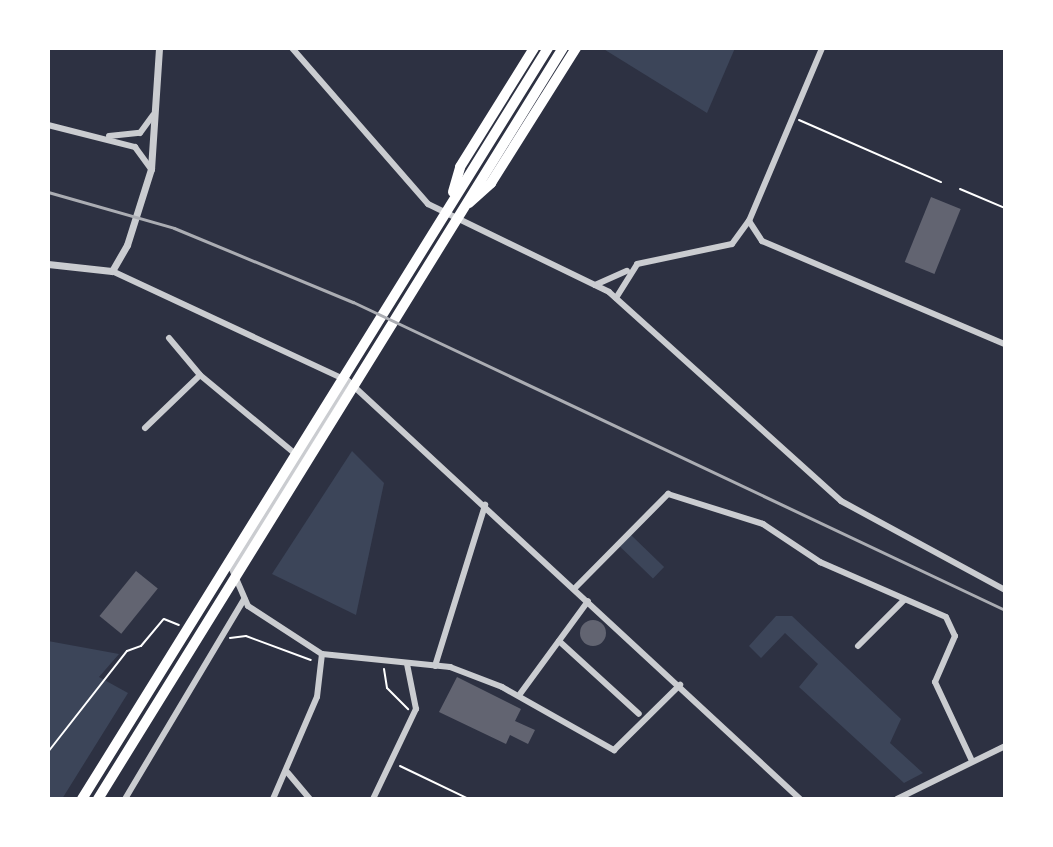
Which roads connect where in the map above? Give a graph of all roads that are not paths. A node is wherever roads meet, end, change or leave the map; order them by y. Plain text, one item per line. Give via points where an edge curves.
1 (159, 48) edge
2 (292, 48) edge
3 (534, 48) edge
4 (550, 48) edge
5 (561, 48) edge
6 (576, 48) edge
7 (822, 48) edge
8 (153, 115) junction
9 (48, 125) edge
10 (106, 137) junction
11 (151, 169) junction
12 (451, 202) junction
13 (464, 207) junction
14 (451, 218) junction
15 (749, 221) junction
16 (48, 264) edge
17 (112, 271) junction
18 (627, 271) junction
19 (595, 285) junction
20 (616, 298) junction
21 (169, 338) dead end
22 (1005, 344) edge
23 (200, 375) junction
24 (348, 381) junction
25 (145, 428) dead end
26 (301, 458) junction
27 (485, 505) junction
28 (574, 589) junction
29 (1004, 589) edge
30 (244, 599) junction
31 (905, 599) junction
32 (588, 601) junction
33 (559, 641) junction
34 (858, 646) dead end
35 (320, 659) junction
36 (407, 664) junction
37 (435, 666) junction
38 (680, 685) junction
39 (520, 694) junction
40 (639, 714) dead end
41 (1005, 746) edge
42 (972, 761) junction
43 (288, 773) junction
44 (82, 799) edge
45 (98, 799) edge
46 (125, 799) edge
47 (273, 799) edge
48 (310, 799) edge
49 (373, 799) edge
50 (800, 799) edge
51 (897, 799) edge

1 - 8 street
2 - 14 street via 428,204
3 - 12 highway via 460,167
4 - 12 highway
4 - 14 street
5 - 13 highway
5 - 14 street
6 - 13 highway via 491,183
7 - 15 street
8 - 10 street via 140,133
8 - 11 street
9 - 10 street
10 - 11 street via 135,147
11 - 17 street via 127,245
12 - 44 highway
13 - 45 highway
14 - 19 street
15 - 18 street via 726,247
15 - 22 street via 762,241
16 - 17 street
17 - 24 street
18 - 19 street
18 - 20 street
19 - 20 street
20 - 29 street via 841,501
21 - 23 street
23 - 25 street
23 - 26 street
24 - 26 street
24 - 27 street
26 - 30 street via 232,569
27 - 28 street
27 - 37 street
28 - 31 street via 617,538 668,494 763,524 820,562
28 - 32 street
30 - 35 street
30 - 46 street
31 - 34 street
31 - 42 street via 954,626 935,682
32 - 33 street
32 - 38 street
33 - 39 street
33 - 40 street
35 - 36 street
35 - 43 street
36 - 37 street
36 - 49 street via 415,713
37 - 39 street
38 - 39 street via 614,750
38 - 50 street
41 - 42 street
42 - 51 street
43 - 47 street
43 - 48 street

